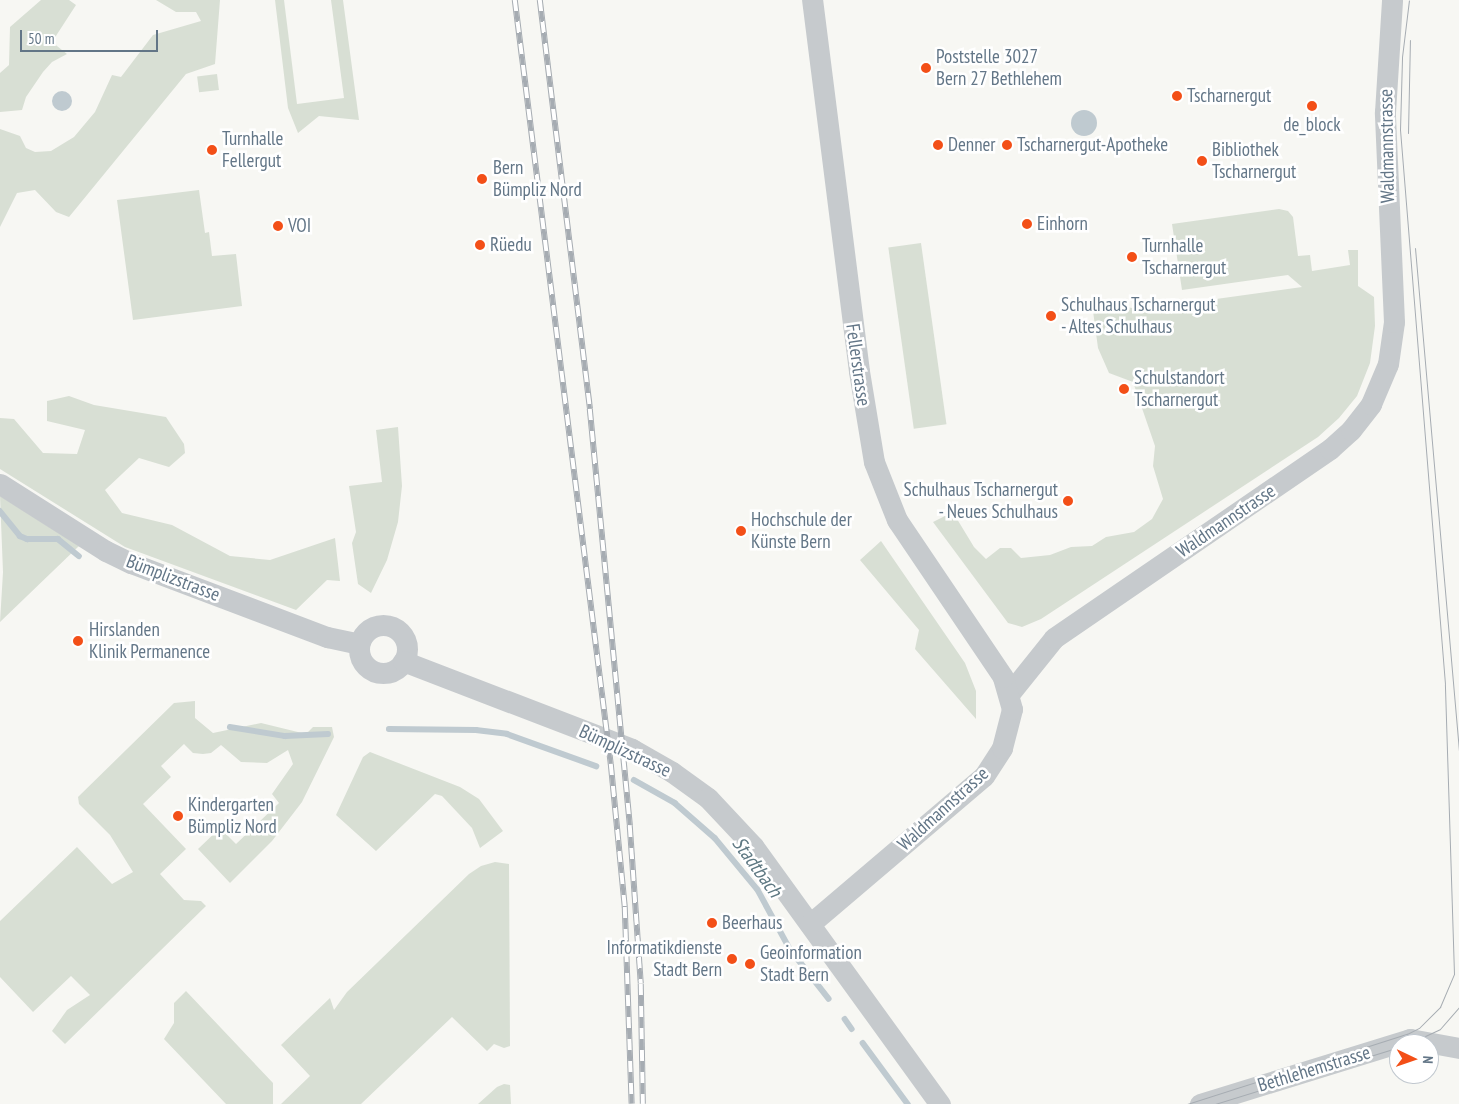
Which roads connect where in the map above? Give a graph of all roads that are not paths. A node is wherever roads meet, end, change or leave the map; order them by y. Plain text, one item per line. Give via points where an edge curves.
1 (812, 0) edge
2 (1392, 0) edge
3 (0, 484) edge
4 (359, 644) junction
5 (403, 661) junction
6 (1010, 693) junction
7 (810, 924) junction
8 (1459, 1048) edge
9 (940, 1104) edge
10 (1200, 1104) edge

1 - 6 street, Fellerstrasse via 859,371 874,462 897,520 1004,677
2 - 6 street, Waldmannstrasse via 1385,112 1394,322 1388,364 1371,404 1330,450 1054,638
3 - 4 street, Bümplizstrasse via 114,556 327,637
4 - 5 street via 360,657 373,670 393,670
4 - 5 street via 371,628 390,626 405,641
5 - 7 street, Bümplizstrasse via 632,749 672,772 708,798 741,831
6 - 7 street, Waldmannstrasse via 1011,716 1006,738 984,776
7 - 9 street, Bümplizstrasse
8 - 10 street, Bethlehemstrasse via 1410,1039

